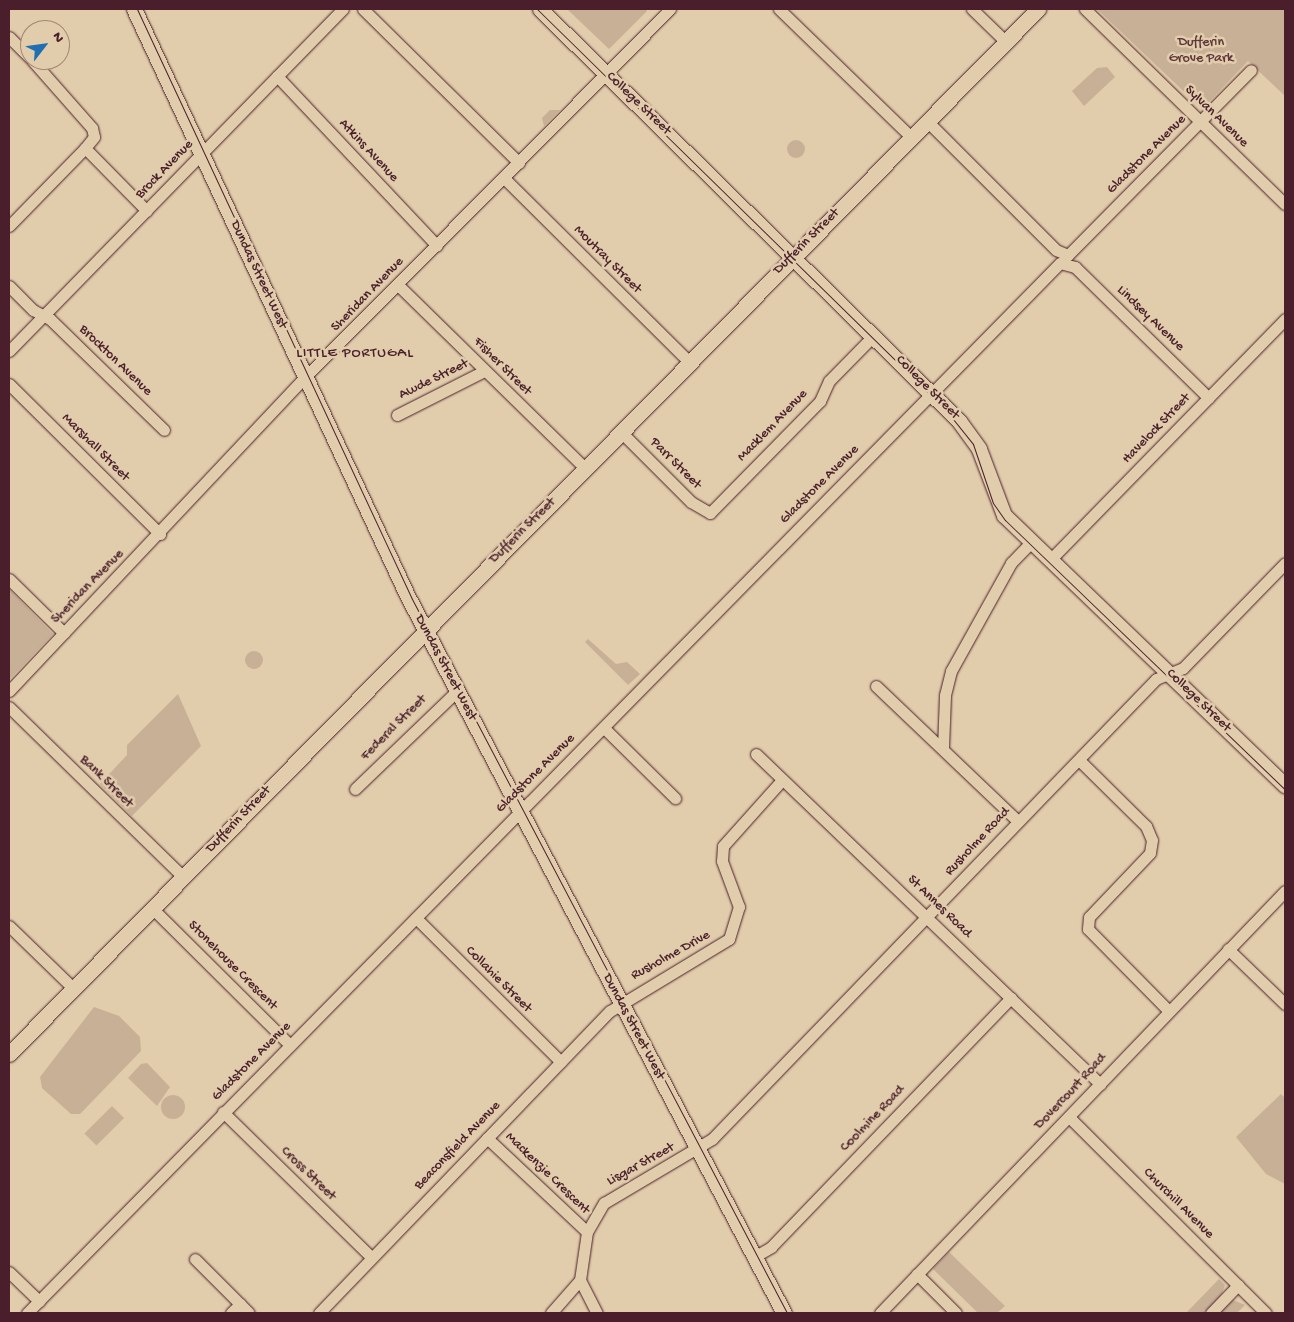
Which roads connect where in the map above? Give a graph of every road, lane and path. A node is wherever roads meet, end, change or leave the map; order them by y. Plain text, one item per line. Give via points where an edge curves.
1 (134, 9) edge
2 (343, 9) edge
3 (363, 9) edge
4 (540, 9) edge
5 (670, 9) edge
6 (779, 9) edge
7 (972, 9) edge
8 (1038, 9) edge
9 (1085, 9) edge
10 (9, 37) edge
11 (1006, 42) junction
12 (20, 48) edge
13 (41, 70) edge
14 (1251, 70) dead end
15 (607, 74) junction
16 (277, 76) junction
17 (927, 120) junction
18 (1200, 123) junction
19 (911, 138) junction
20 (85, 148) junction
21 (202, 155) junction
22 (519, 163) junction
23 (504, 178) junction
24 (1285, 204) edge
25 (147, 211) junction
26 (9, 226) edge
27 (437, 246) junction
28 (794, 257) junction
29 (1065, 259) junction
30 (9, 286) edge
31 (399, 286) junction
32 (43, 315) junction
33 (1285, 319) edge
34 (873, 336) junction
35 (9, 351) edge
36 (690, 363) junction
37 (484, 371) junction
38 (305, 377) junction
39 (9, 384) edge
40 (931, 392) junction
41 (1209, 398) junction
42 (397, 414) dead end
43 (164, 430) dead end
44 (621, 432) junction
45 (585, 468) junction
46 (710, 513) joint
47 (160, 534) junction
48 (1031, 542) junction
49 (1050, 560) junction
50 (1285, 563) edge
51 (9, 579) edge
52 (425, 630) junction
53 (64, 633) junction
54 (1169, 674) junction
55 (876, 686) dead end
56 (9, 691) edge
57 (457, 691) junction
58 (9, 707) edge
59 (604, 728) junction
60 (943, 748) junction
61 (756, 754) dead end
62 (1080, 761) junction
63 (782, 780) junction
64 (1285, 786) edge
65 (355, 789) dead end
66 (675, 798) dead end
67 (520, 812) junction
68 (1018, 821) junction
69 (183, 877) junction
70 (1285, 892) edge
71 (153, 909) junction
72 (416, 918) junction
73 (928, 918) junction
74 (9, 926) edge
75 (1228, 949) junction
76 (73, 988) junction
77 (1011, 998) junction
78 (620, 1003) junction
79 (1285, 1004) edge
80 (1169, 1011) junction
81 (290, 1045) junction
82 (9, 1054) edge
83 (561, 1062) junction
84 (1100, 1084) junction
85 (223, 1112) junction
86 (1069, 1117) junction
87 (487, 1138) junction
88 (697, 1150) junction
89 (587, 1232) junction
90 (754, 1257) junction
91 (195, 1258) dead end
92 (372, 1258) junction
93 (9, 1272) edge
94 (917, 1274) junction
95 (580, 1280) junction
96 (1238, 1285) junction
97 (38, 1301) junction
98 (240, 1304) junction
99 (27, 1313) edge
100 (231, 1313) edge
101 (249, 1313) edge
102 (319, 1313) edge
103 (551, 1313) edge
104 (597, 1313) edge
105 (784, 1313) edge
106 (880, 1313) edge
107 (956, 1313) edge
108 (1211, 1313) edge
109 (1266, 1313) edge

1 - 21 main road, Dundas Street West
2 - 16 street, Brock Avenue
3 - 22 street
4 - 15 main road, College Street
5 - 15 street, Sheridan Avenue
6 - 19 street
7 - 11 street
8 - 11 main road, Dufferin Street
9 - 18 street, Sylvan Avenue
10 - 12 street
11 - 17 main road, Dufferin Street
13 - 20 street via 92,128 94,137
14 - 18 street, Gladstone Avenue
15 - 22 street, Sheridan Avenue
15 - 28 main road, College Street
16 - 21 street, Brock Avenue
16 - 27 street, Atkins Avenue
17 - 19 main road, Dufferin Street
17 - 29 street, Lindsey Avenue
18 - 24 street, Sylvan Avenue
18 - 29 street, Gladstone Avenue
19 - 28 main road, Dufferin Street
20 - 25 street
20 - 26 street
21 - 25 street, Brock Avenue
21 - 38 main road, Dundas Street West
22 - 23 street, Sheridan Avenue
23 - 27 street, Sheridan Avenue
23 - 36 street, Moutray Street
25 - 32 street, Brock Avenue
27 - 31 street, Sheridan Avenue
28 - 34 main road, College Street
28 - 36 main road, Dufferin Street
29 - 40 street, Gladstone Avenue
29 - 41 street, Lindsey Avenue
30 - 32 street, Brockton Avenue
31 - 37 street, Fisher Street
31 - 38 street, Sheridan Avenue
32 - 35 street, Brock Avenue
32 - 43 street, Brockton Avenue
33 - 41 street, Havelock Street
34 - 40 main road, College Street
34 - 46 street, Macklem Avenue via 829,380 820,401
36 - 44 main road, Dufferin Street
37 - 42 street, Awde Street
37 - 45 street, Fisher Street
38 - 47 street, Sheridan Avenue
38 - 52 main road, Dundas Street West
39 - 47 street, Marshall Street
40 - 48 main road, College Street via 969,433 999,508
40 - 59 street, Gladstone Avenue
41 - 49 street, Havelock Street
44 - 45 main road, Dufferin Street
44 - 46 street, Parr Street via 690,502
45 - 52 main road, Dufferin Street
47 - 53 street, Sheridan Avenue
48 - 49 main road, College Street
48 - 60 street via 1011,563 951,671 945,695
49 - 54 main road, College Street
50 - 54 street, Rusholme Road via 1183,668
51 - 53 street
52 - 57 main road, Dundas Street West
52 - 69 main road, Dufferin Street
53 - 56 street, Sheridan Avenue
54 - 62 street, Rusholme Road via 1156,679
54 - 64 main road, College Street
55 - 60 street
57 - 65 street, Federal Street
57 - 67 main road, Dundas Street West
58 - 69 street, Bank Street
59 - 66 street
59 - 67 street, Gladstone Avenue
60 - 68 street
61 - 63 street, St Annes Road
62 - 68 street, Rusholme Road
62 - 80 street via 1146,826 1152,840 1147,857 1088,917 1088,929
63 - 73 street, St Annes Road
63 - 78 street, Rusholme Drive via 723,846 724,868 739,907 729,939
67 - 72 street, Gladstone Avenue
67 - 78 main road, Dundas Street West
68 - 73 street, Rusholme Road
69 - 71 main road, Dufferin Street
70 - 75 street, Dovercourt Road
71 - 76 main road, Dufferin Street
71 - 81 street, Stonehouse Crescent
72 - 81 street, Gladstone Avenue
72 - 83 street, Collahie Street
73 - 77 street, St Annes Road
73 - 88 street, Rusholme Road via 733,1118
74 - 76 street
75 - 79 street
75 - 80 street, Dovercourt Road
76 - 82 main road, Dufferin Street
77 - 84 street, St Annes Road
77 - 90 street, Coolmine Road via 771,1246
78 - 83 street, Beaconsfield Avenue
78 - 88 main road, Dundas Street West
80 - 84 street, Dovercourt Road
81 - 85 street, Gladstone Avenue
83 - 87 street, Beaconsfield Avenue
84 - 86 street, Dovercourt Road
85 - 92 street, Cross Street
85 - 97 street, Gladstone Avenue
86 - 94 street, Dovercourt Road
86 - 96 street, Churchill Avenue
87 - 89 street, Mackenzie Crescent
87 - 92 street, Beaconsfield Avenue
88 - 89 street, Lisgar Street via 612,1197
88 - 90 main road, Dundas Street West
89 - 95 street, Lisgar Street
90 - 105 main road, Dundas Street West
91 - 98 street
92 - 102 street, Beaconsfield Avenue
93 - 97 street
94 - 106 street, Dovercourt Road
94 - 107 street
95 - 103 street
95 - 104 street
96 - 108 street
96 - 109 street, Churchill Avenue
97 - 99 street, Gladstone Avenue
98 - 100 street
98 - 101 street

